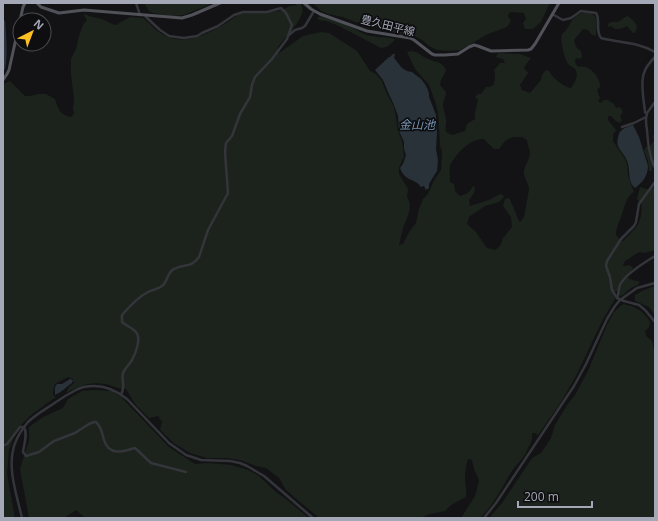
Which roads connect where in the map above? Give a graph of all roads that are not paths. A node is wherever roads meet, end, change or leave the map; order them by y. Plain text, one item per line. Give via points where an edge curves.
1 (25, 3) edge
2 (37, 3) edge
3 (136, 3) edge
4 (220, 3) edge
5 (304, 3) edge
6 (558, 3) edge
7 (314, 11) junction
8 (552, 14) junction
9 (140, 15) junction
10 (145, 15) junction
11 (289, 35) junction
12 (655, 52) edge
13 (655, 56) edge
14 (3, 80) edge
15 (655, 102) edge
16 (646, 115) junction
17 (622, 127) dead end
18 (655, 168) edge
19 (655, 182) edge
20 (655, 256) edge
21 (655, 283) edge
22 (619, 299) junction
23 (655, 322) edge
24 (121, 395) junction
25 (24, 427) junction
26 (3, 446) edge
27 (186, 472) dead end
28 (22, 518) edge
29 (313, 518) edge
30 (484, 518) edge

1 - 14 main road via 9,70
2 - 9 main road via 59,13 84,10
3 - 9 street
4 - 10 main road via 182,18
5 - 7 main road, 豊久田平線
6 - 8 main road, 豊久田平線
7 - 8 main road, 豊久田平線 via 367,31 410,38 435,55 458,54 474,45 491,51 529,50 534,48
7 - 11 street via 305,26
8 - 12 street via 563,20 581,11 596,13 598,34 601,38 634,44
9 - 10 main road
10 - 11 street via 169,36 184,38 202,34 243,12 267,12 281,8 292,25
11 - 24 street via 255,77 250,97 232,136 226,143 228,193 208,230 199,258 190,265 170,271 164,285 143,295 122,315 122,322 134,330 138,341 134,357 123,374 124,390
13 - 16 street via 643,76
15 - 16 street
16 - 17 street
16 - 18 street via 648,148
19 - 22 street via 638,204 634,226 621,239 607,261 612,290
20 - 22 street via 638,266 622,281
21 - 22 street via 637,288
22 - 23 street via 639,305
22 - 30 street via 571,392
24 - 25 street via 100,386 81,388 68,394
24 - 29 street via 169,443 186,454 201,460 230,461 248,466 264,476
25 - 26 street via 20,427
25 - 27 street via 26,435 23,452 26,456 39,452 54,441 96,422 100,425 105,442 112,450 120,452 135,448 151,463
25 - 28 street via 14,446 12,462

